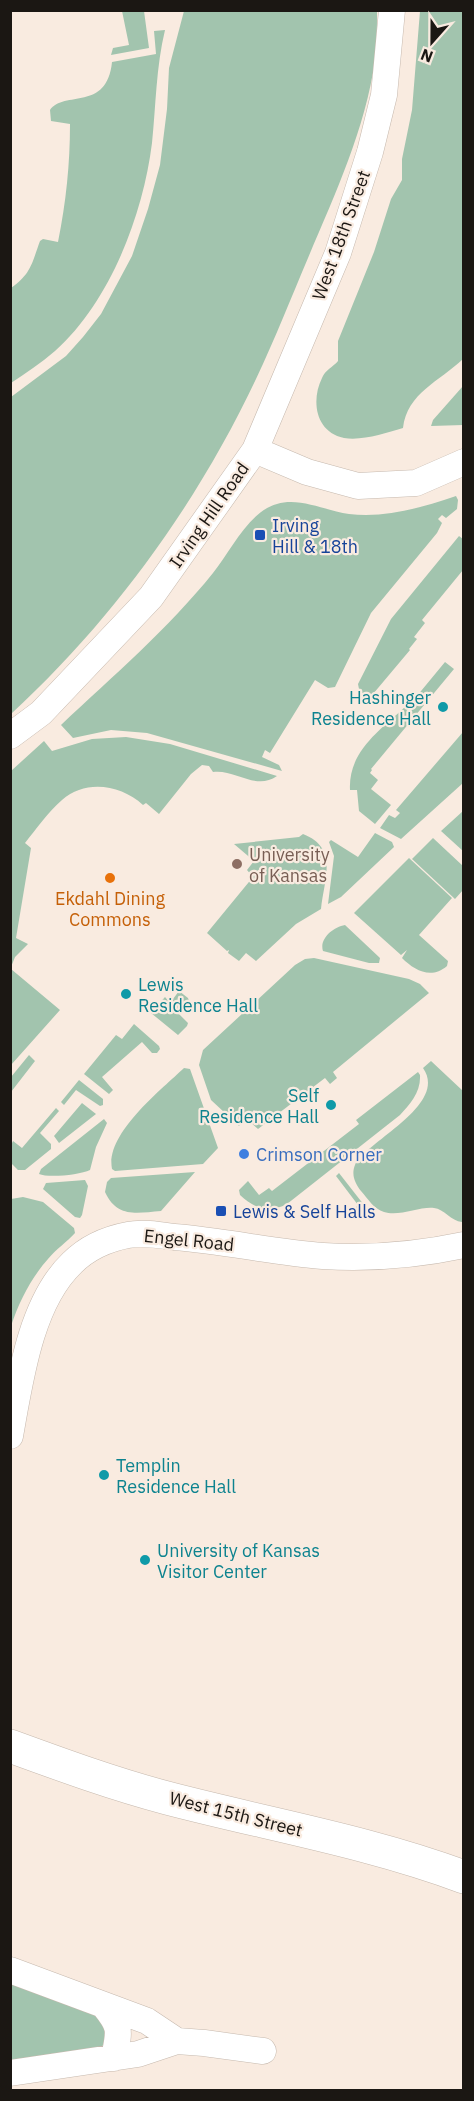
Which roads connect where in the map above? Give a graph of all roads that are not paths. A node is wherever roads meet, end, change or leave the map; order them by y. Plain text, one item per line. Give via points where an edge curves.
1 (392, 10) edge
2 (255, 450) junction
3 (464, 462) edge
4 (10, 736) edge
5 (464, 1245) edge
6 (10, 1436) edge
7 (10, 1746) edge
8 (464, 1877) edge
9 (10, 1970) edge
10 (105, 2007) junction
11 (177, 2041) junction
12 (263, 2051) dead end
13 (114, 2058) junction
14 (10, 2073) edge

1 - 2 street, West 18th Street via 384,95 370,152 338,253
2 - 3 street, Irving Hill Road via 307,472 358,486 416,483
2 - 4 street, Irving Hill Road via 151,597 41,713
5 - 6 street, Engel Road via 393,1256 353,1257 162,1235 131,1234 103,1241 71,1264 48,1295 33,1330
7 - 8 street, West 15th Street via 110,1782 351,1841
9 - 10 street
10 - 11 street via 147,2021
10 - 13 street via 116,2021
11 - 12 street
11 - 13 street
13 - 14 street

